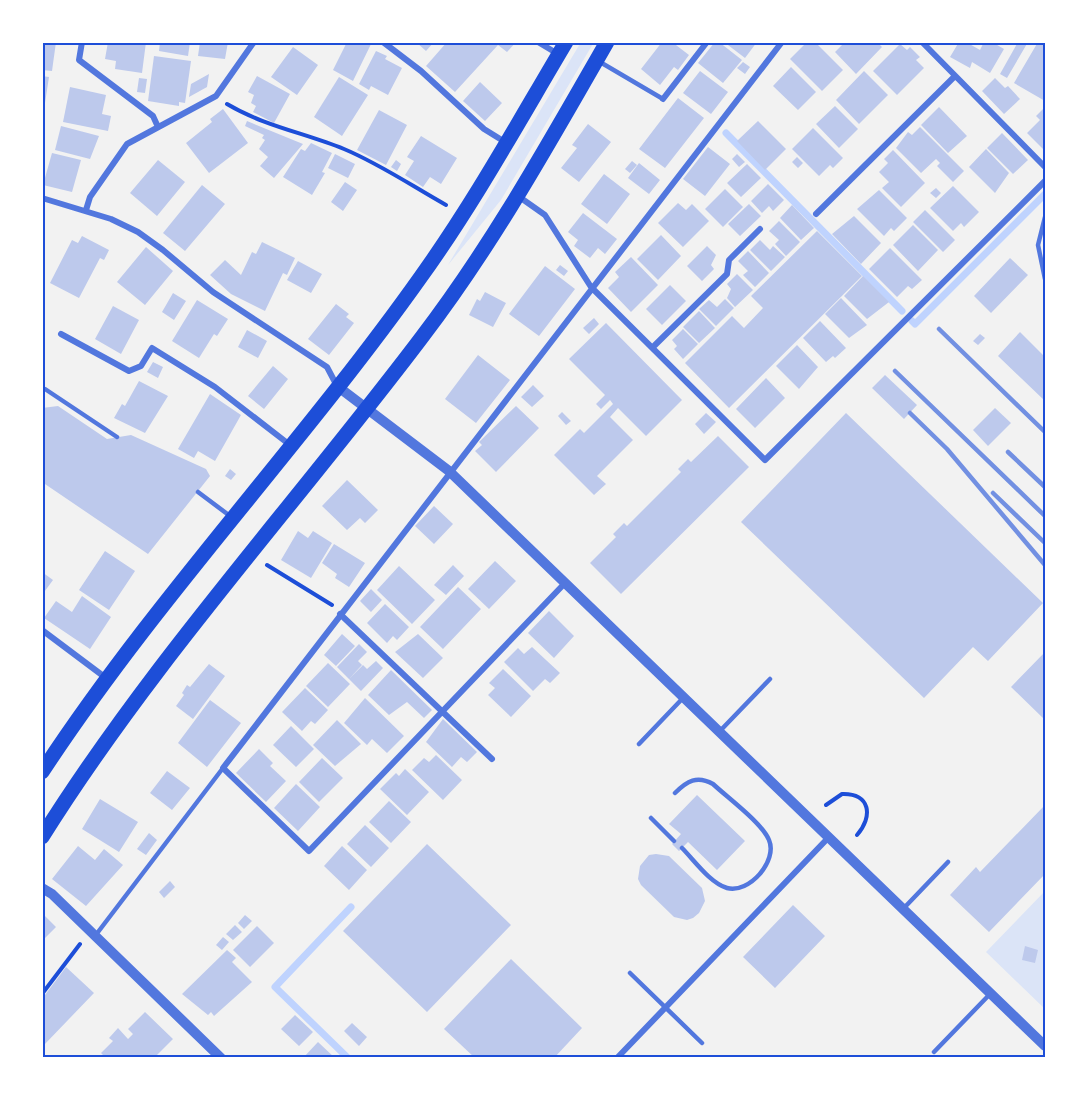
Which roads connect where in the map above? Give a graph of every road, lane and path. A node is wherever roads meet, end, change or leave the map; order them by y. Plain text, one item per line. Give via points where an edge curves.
1 (82, 42) edge
2 (254, 42) edge
3 (383, 42) edge
4 (538, 42) edge
5 (607, 42) edge
6 (707, 42) edge
7 (782, 42) edge
8 (922, 42) edge
9 (562, 48) edge
10 (597, 60) junction
11 (955, 76) junction
12 (216, 96) junction
13 (663, 99) joint
14 (158, 127) junction
15 (507, 143) junction
16 (1045, 167) edge
17 (1045, 181) edge
18 (518, 196) junction
19 (42, 198) edge
20 (446, 205) dead end
21 (86, 210) junction
22 (816, 214) dead end
23 (1045, 217) edge
24 (760, 229) dead end
25 (1045, 279) edge
26 (591, 287) junction
27 (61, 334) dead end
28 (653, 347) junction
29 (337, 386) junction
30 (45, 389) dead end
31 (366, 409) junction
32 (117, 437) dead end
33 (290, 445) junction
34 (449, 471) junction
35 (198, 492) dead end
36 (232, 518) junction
37 (267, 565) dead end
38 (565, 584) junction
39 (339, 611) junction
40 (42, 630) edge
41 (107, 678) junction
42 (770, 679) dead end
43 (684, 698) junction
44 (443, 711) junction
45 (719, 732) junction
46 (639, 744) dead end
47 (492, 759) dead end
48 (223, 768) junction
49 (42, 772) edge
50 (675, 793) dead end
51 (826, 806) dead end
52 (651, 818) dead end
53 (857, 835) dead end
54 (42, 837) edge
55 (829, 837) junction
56 (674, 841) dead end
57 (682, 848) dead end
58 (948, 862) dead end
59 (42, 888) edge
60 (903, 909) junction
61 (92, 933) junction
62 (630, 973) dead end
63 (42, 994) edge
64 (990, 994) junction
65 (666, 1008) junction
66 (702, 1043) dead end
67 (1045, 1046) edge
68 (934, 1052) dead end
69 (221, 1058) edge
70 (617, 1058) edge

1 - 14 street via 79,60 153,116
2 - 12 street
3 - 15 street via 484,129
4 - 9 street
5 - 10 main road
6 - 13 street
7 - 26 street
8 - 11 street
9 - 15 main road
10 - 13 lane
10 - 18 main road
11 - 16 street
11 - 22 street
12 - 14 street
12 - 20 path via 259,121 363,158
14 - 21 street via 127,144 90,197
15 - 29 main road via 420,278
17 - 28 street via 765,460
18 - 26 street via 545,215
18 - 31 main road via 450,299
19 - 21 street
21 - 29 street via 138,232 213,292 327,367
23 - 25 lane via 1038,245
24 - 28 street via 729,260 727,274
26 - 28 street
26 - 34 street
27 - 33 street via 129,371 141,366 153,348 215,387
29 - 31 street
29 - 33 main road
30 - 32 lane
31 - 34 street
31 - 54 main road via 151,681
33 - 36 main road
34 - 38 street
34 - 39 street
35 - 36 lane
36 - 41 main road
37 - 39 path
38 - 43 street
38 - 44 street
39 - 44 street
39 - 48 street
40 - 41 street
41 - 49 main road
42 - 45 lane
43 - 45 street
43 - 46 lane
44 - 47 street
44 - 48 street via 309,851
45 - 55 street
48 - 61 lane
50 - 57 lane via 690,780 713,784 766,835 771,850 766,865 755,877 734,889 719,884
51 - 53 path via 842,794 861,800 867,819
52 - 56 lane
55 - 60 street
55 - 65 street
58 - 60 lane
59 - 61 street
60 - 64 street
61 - 63 path
61 - 69 street
62 - 65 lane
64 - 67 street
64 - 68 lane
65 - 66 lane
65 - 70 street

